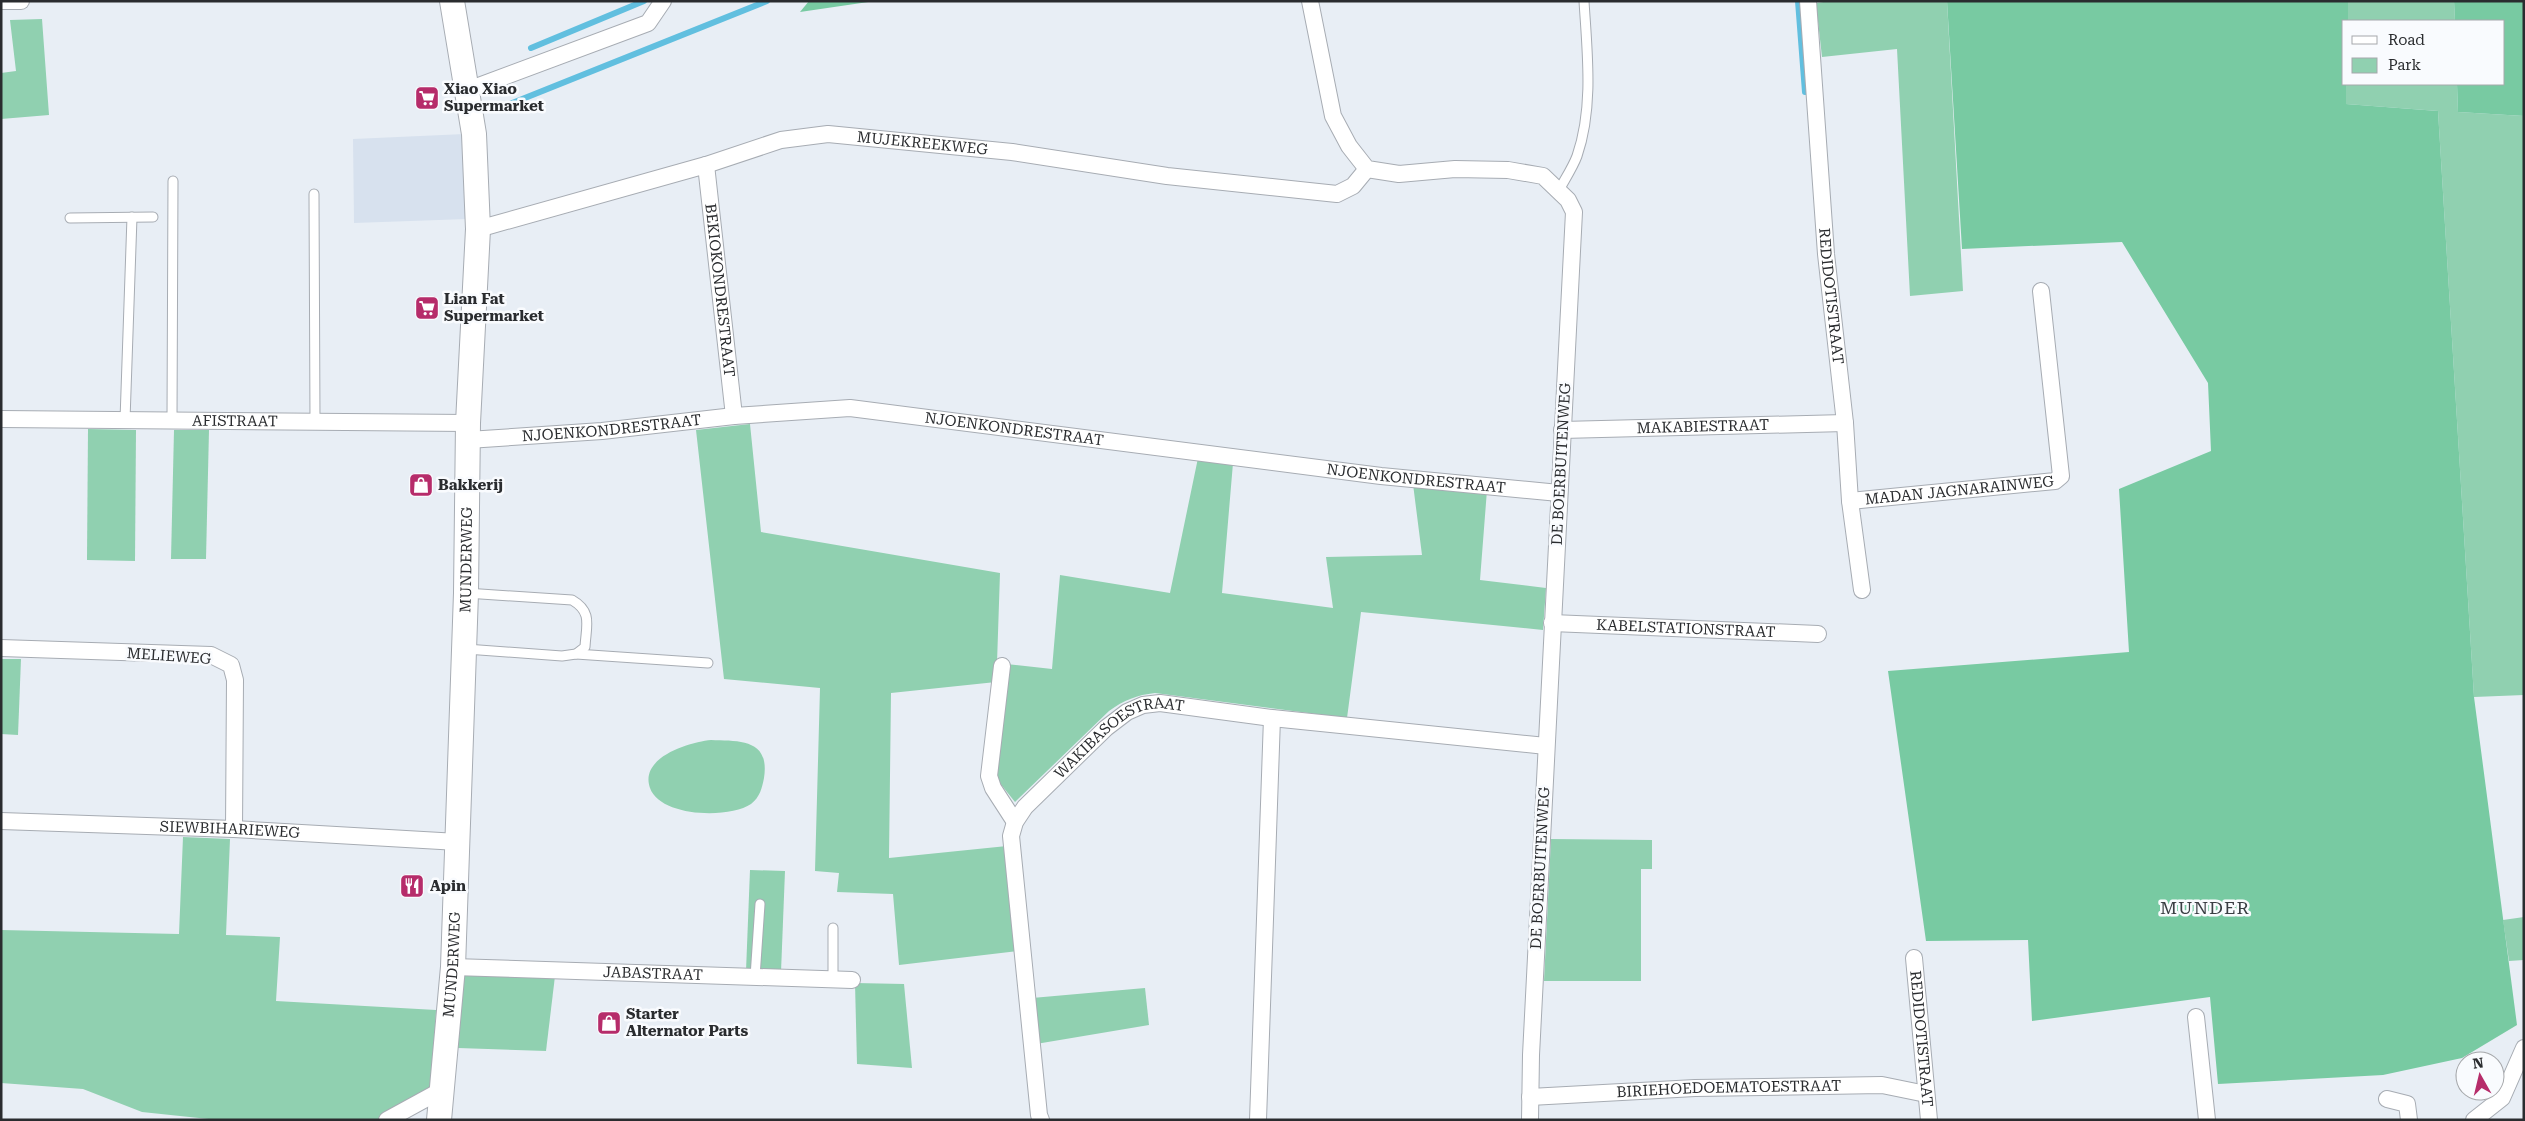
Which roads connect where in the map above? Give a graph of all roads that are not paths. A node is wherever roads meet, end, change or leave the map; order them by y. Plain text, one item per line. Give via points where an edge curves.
1 (2, 1) edge
2 (21, 1) edge
3 (452, 1) edge
4 (663, 1) edge
5 (1310, 1) edge
6 (1584, 1) edge
7 (1808, 1) edge
8 (468, 90) junction
9 (706, 166) junction
10 (1366, 169) junction
11 (173, 181) dead end
12 (1559, 190) junction
13 (314, 194) dead end
14 (132, 217) junction
15 (153, 217) dead end
16 (70, 218) dead end
17 (478, 229) junction
18 (2041, 291) dead end
19 (734, 416) junction
20 (1, 419) edge
21 (125, 420) junction
22 (172, 420) junction
23 (315, 422) junction
24 (1845, 423) junction
25 (1562, 430) junction
26 (468, 431) junction
27 (1559, 492) junction
28 (1850, 501) junction
29 (1862, 590) dead end
30 (466, 593) junction
31 (1552, 623) junction
32 (1818, 634) dead end
33 (1, 648) edge
34 (464, 649) junction
35 (576, 654) junction
36 (708, 663) dead end
37 (1002, 666) dead end
38 (1272, 718) junction
39 (1546, 746) junction
40 (1, 821) edge
41 (1015, 822) junction
42 (234, 829) junction
43 (458, 842) junction
44 (760, 904) dead end
45 (833, 928) dead end
46 (1914, 958) dead end
47 (453, 967) junction
48 (755, 977) junction
49 (832, 979) junction
50 (852, 980) dead end
51 (2196, 1016) dead end
52 (2524, 1048) edge
53 (440, 1090) junction
54 (1926, 1094) junction
55 (1530, 1097) junction
56 (2387, 1099) dead end
57 (388, 1120) edge
58 (439, 1120) edge
59 (1041, 1120) edge
60 (1258, 1120) edge
61 (1530, 1120) edge
62 (1929, 1120) edge
63 (2207, 1120) edge
64 (2409, 1120) edge
65 (2474, 1120) edge

1 - 2 street
3 - 8 street, MUNDERWEG
4 - 8 street via 648,23
5 - 10 street via 1333,116
6 - 12 lane via 1588,78 1585,121 1577,156
7 - 24 street, REDIDOTISTRAAT via 1826,254
8 - 17 street, MUNDERWEG via 474,134
9 - 10 street, MUJEKREEKWEG via 781,140 828,134 1012,152 1167,176 1337,194 1353,186
9 - 17 street, MUJEKREEKWEG
9 - 19 street, BEKIOKONDRESTRAAT
10 - 12 street, DE BOERBUITENWEG via 1399,174 1455,169 1508,170 1543,176
11 - 22 lane
12 - 25 street, DE BOERBUITENWEG via 1574,212
13 - 23 lane
14 - 15 lane
14 - 16 lane
14 - 21 lane
17 - 26 street, MUNDERWEG
18 - 28 street, MADAN JAGNARAINWEG via 2061,476 2055,481
19 - 26 street, NJOENKONDRESTRAAT via 602,431
19 - 27 street, NJOENKONDRESTRAAT via 850,408 1381,476
20 - 21 street, AFISTRAAT
21 - 22 street, AFISTRAAT
22 - 23 street, AFISTRAAT
23 - 26 street, AFISTRAAT
24 - 25 street, MAKABIESTRAAT
24 - 28 street, REDIDOTISTRAAT
25 - 27 street, DE BOERBUITENWEG
26 - 30 street, MUNDERWEG
27 - 31 street, DE BOERBUITENWEG
28 - 29 street, REDIDOTISTRAAT
30 - 34 street, MUNDERWEG
30 - 35 lane via 572,600 587,614 585,647
31 - 32 street, KABELSTATIONSTRAAT
31 - 39 street, DE BOERBUITENWEG
33 - 42 street, MELIEWEG via 211,656 231,665 235,680
34 - 35 lane via 562,656
34 - 43 street, MUNDERWEG
35 - 36 lane
37 - 41 street via 989,776
38 - 39 street, WAKIBASOESTRAAT
38 - 41 street, WAKIBASOESTRAAT via 1160,702 1143,705 1127,712 1069,761
38 - 60 street
39 - 55 street, DE BOERBUITENWEG
40 - 42 street, SIEWBIHARIEWEG
41 - 59 street, WAKIBASOESTRAAT via 1011,836
42 - 43 street, SIEWBIHARIEWEG
43 - 47 street, MUNDERWEG
44 - 48 lane
45 - 49 lane
46 - 54 street, REDIDOTISTRAAT
47 - 48 street, JABASTRAAT
47 - 53 street, MUNDERWEG
48 - 49 street, JABASTRAAT
49 - 50 street, JABASTRAAT
51 - 63 street
52 - 65 street via 2502,1098
53 - 57 street
53 - 58 street, MUNDERWEG
54 - 55 street, BIRIEHOEDOEMATOESTRAAT via 1882,1086 1695,1088
54 - 62 street, REDIDOTISTRAAT
55 - 61 street, DE BOERBUITENWEG
56 - 64 street via 2407,1104

